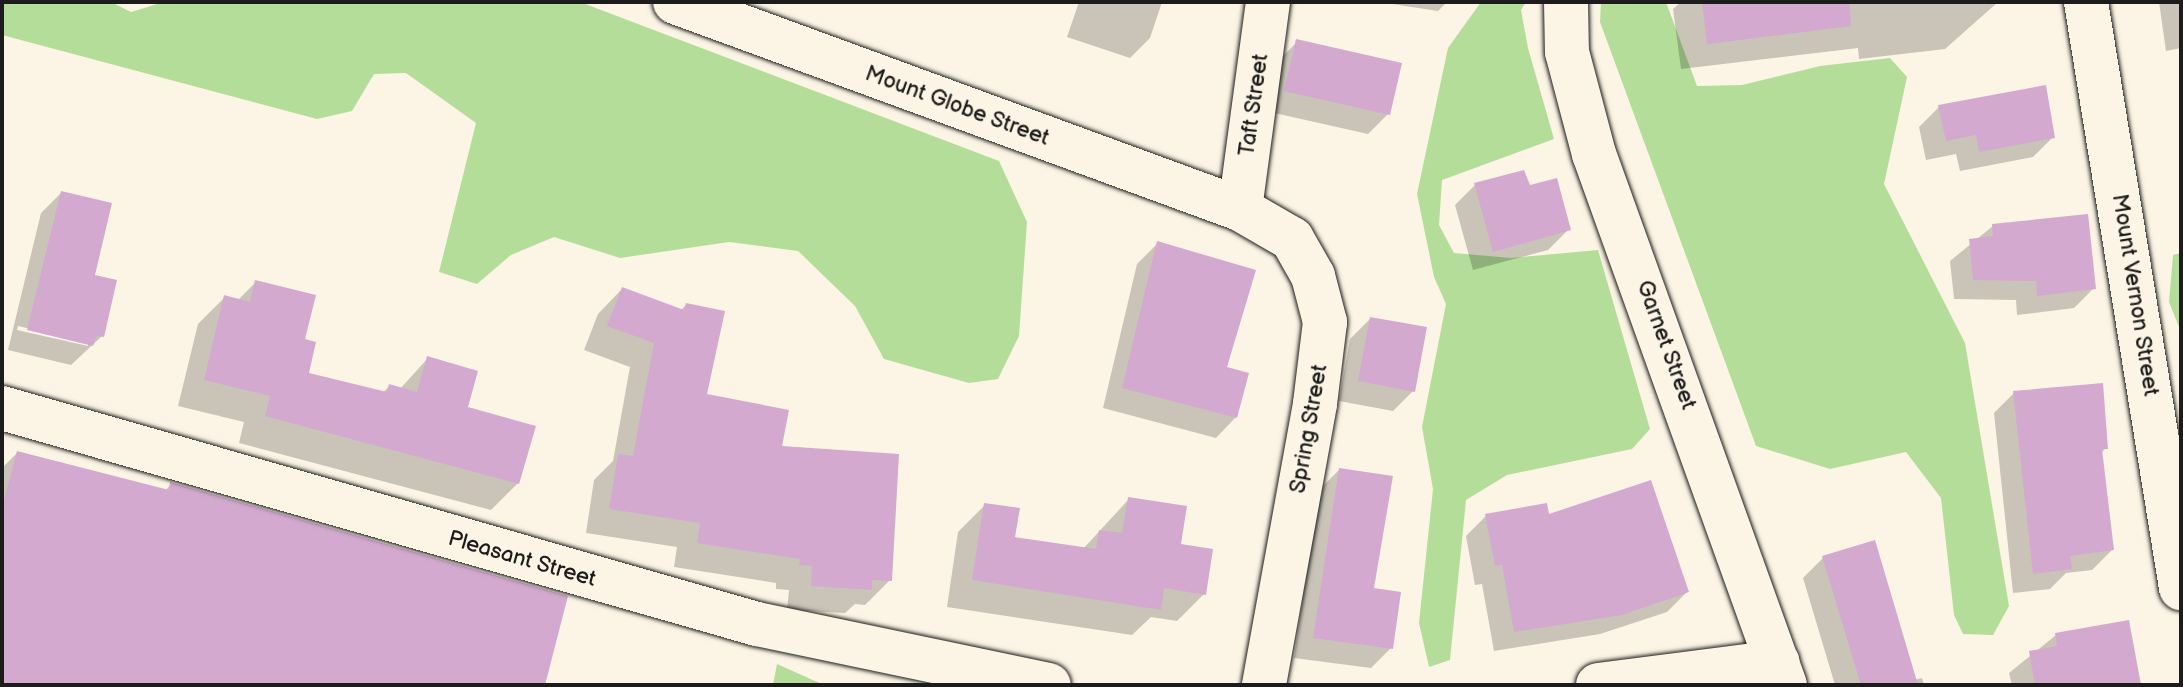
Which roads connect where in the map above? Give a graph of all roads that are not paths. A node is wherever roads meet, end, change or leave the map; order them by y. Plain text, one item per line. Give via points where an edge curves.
1 (675, 2) edge
2 (1268, 2) edge
3 (1566, 2) edge
4 (2086, 2) edge
5 (1240, 209) junction
6 (2, 408) edge
7 (2181, 588) edge
8 (1782, 673) edge
9 (1049, 685) edge
10 (1264, 685) edge
11 (1598, 685) edge

1 - 5 street, Mount Globe Street
2 - 5 street, Taft Street
3 - 8 street, Garnet Street via 1567,52 1594,154
4 - 7 street, Mount Vernon Street
5 - 10 street, Spring Street via 1272,224 1305,256 1325,322
6 - 9 street, Pleasant Street via 757,624
8 - 11 street

